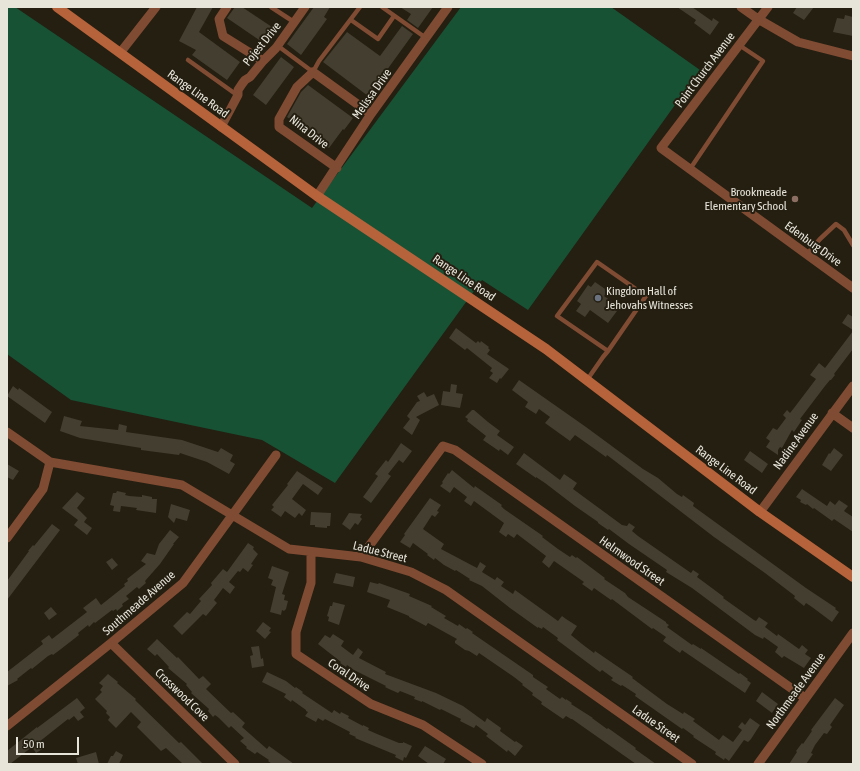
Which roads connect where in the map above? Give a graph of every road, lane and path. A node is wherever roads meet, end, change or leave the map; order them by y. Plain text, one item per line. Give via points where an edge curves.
1 (56, 7) edge
2 (156, 7) edge
3 (227, 7) edge
4 (271, 7) edge
5 (305, 7) edge
6 (360, 7) edge
7 (382, 7) edge
8 (448, 7) edge
9 (742, 7) edge
10 (768, 7) edge
11 (394, 16) junction
12 (758, 19) junction
13 (351, 20) junction
14 (294, 22) junction
15 (426, 38) junction
16 (739, 45) junction
17 (278, 46) junction
18 (120, 53) junction
19 (853, 56) edge
20 (188, 60) dead end
21 (263, 61) junction
22 (313, 72) junction
23 (238, 95) junction
24 (371, 114) junction
25 (221, 127) junction
26 (661, 148) joint
27 (337, 168) junction
28 (690, 169) junction
29 (317, 196) junction
30 (853, 245) edge
31 (807, 254) junction
32 (853, 288) edge
33 (608, 351) junction
34 (587, 380) junction
35 (853, 386) edge
36 (832, 413) junction
37 (853, 428) edge
38 (7, 432) edge
39 (276, 455) dead end
40 (50, 462) junction
41 (760, 512) junction
42 (231, 515) junction
43 (7, 538) edge
44 (311, 552) junction
45 (361, 557) junction
46 (853, 577) edge
47 (853, 633) edge
48 (111, 643) junction
49 (805, 698) junction
50 (7, 726) edge
51 (477, 763) edge
52 (235, 764) edge
53 (692, 764) edge
54 (758, 764) edge

1 - 18 main road, Range Line Road
2 - 18 street
3 - 21 street via 219,19 223,36
4 - 14 lane
5 - 14 street, Pojest Drive
6 - 13 lane, Nina Drive
7 - 11 lane
8 - 15 street, Melissa Drive
9 - 12 street
10 - 12 street, Point Church Avenue
11 - 13 lane via 378,39
11 - 15 lane
12 - 16 street, Point Church Avenue
12 - 19 street via 798,42
13 - 22 lane, Nina Drive
14 - 17 street, Pojest Drive
15 - 24 street, Melissa Drive
16 - 26 street, Point Church Avenue
16 - 28 lane via 763,61
17 - 21 street, Pojest Drive
17 - 22 lane
18 - 25 main road, Range Line Road
20 - 23 lane
21 - 23 street, Pojest Drive via 242,84
22 - 24 street
22 - 27 street, Nina Drive via 297,87 279,119 279,127
23 - 25 street, Pojest Drive
24 - 27 street, Melissa Drive
25 - 29 main road, Range Line Road
26 - 28 street, Edenburg Drive
27 - 29 street, Melissa Drive
28 - 31 street, Edenburg Drive
29 - 34 main road, Range Line Road via 546,349
30 - 31 lane via 844,230 836,224
31 - 32 street, Edenburg Drive
33 - 33 lane via 646,296 596,262 557,316
33 - 34 lane
34 - 41 main road, Range Line Road
35 - 36 street, Nadine Avenue
36 - 37 street
36 - 41 street, Nadine Avenue
38 - 40 street, Ladue Street
39 - 42 street, Southmeade Avenue
40 - 42 street, Ladue Street via 182,485
40 - 43 street via 43,488
41 - 46 main road, Range Line Road
42 - 44 street, Ladue Street via 289,549
42 - 48 street, Southmeade Avenue via 183,583
44 - 45 street, Ladue Street
44 - 51 street, Coral Drive via 311,583 296,632 296,654 371,704 422,726
45 - 49 street, Helmwood Street via 443,446 455,450
45 - 53 street, Ladue Street via 411,572 446,590
47 - 49 street, Northmeade Avenue
48 - 50 street, Southmeade Avenue
48 - 52 street, Crosswood Cove
49 - 54 street, Northmeade Avenue

